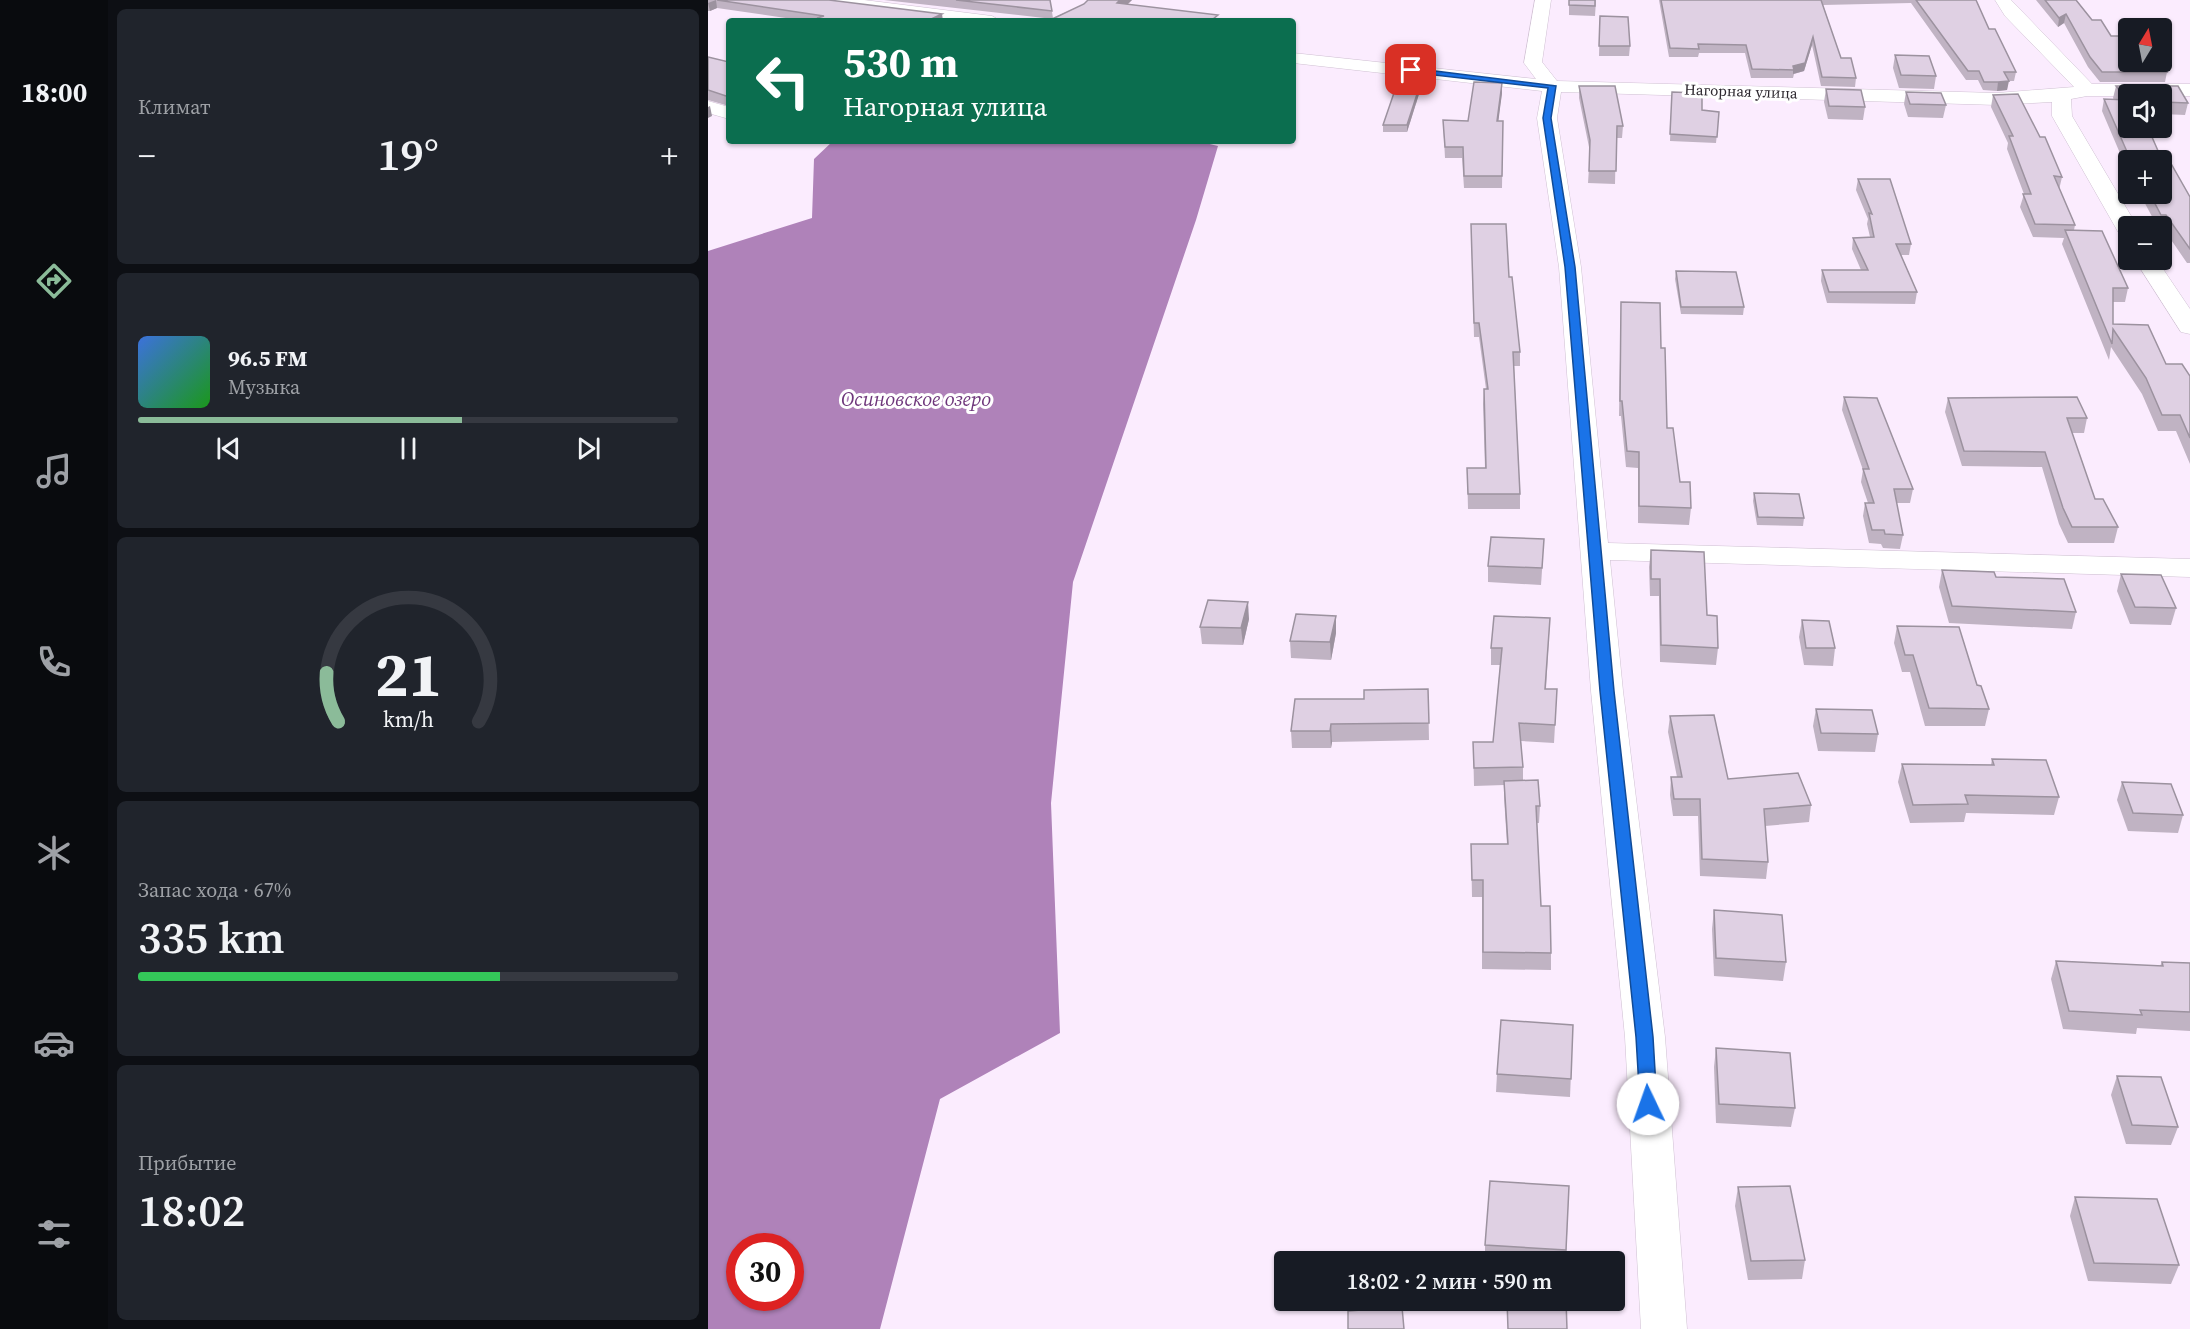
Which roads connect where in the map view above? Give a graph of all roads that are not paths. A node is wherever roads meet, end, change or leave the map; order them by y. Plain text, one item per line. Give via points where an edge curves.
1 (824, 0) edge
2 (1543, 0) edge
3 (2003, 0) edge
4 (968, 18) edge
5 (1296, 58) edge
6 (1552, 86) junction
7 (2087, 90) junction
8 (2190, 90) edge
9 (2061, 96) junction
10 (708, 107) edge
11 (726, 112) edge
12 (2120, 216) edge
13 (2153, 270) edge
14 (2190, 327) edge
15 (1595, 551) junction
16 (2190, 568) edge
17 (1664, 1329) edge

1 - 4 street
2 - 6 street via 1533,63
3 - 7 street
5 - 6 street, Нагорная улица
6 - 9 street, Нагорная улица via 1953,98
6 - 15 street via 1547,118 1570,267
7 - 8 street, Нагорная улица
7 - 9 street, Нагорная улица
9 - 12 street via 2062,116
10 - 11 street
13 - 14 street
15 - 16 street
15 - 17 street via 1645,1037

